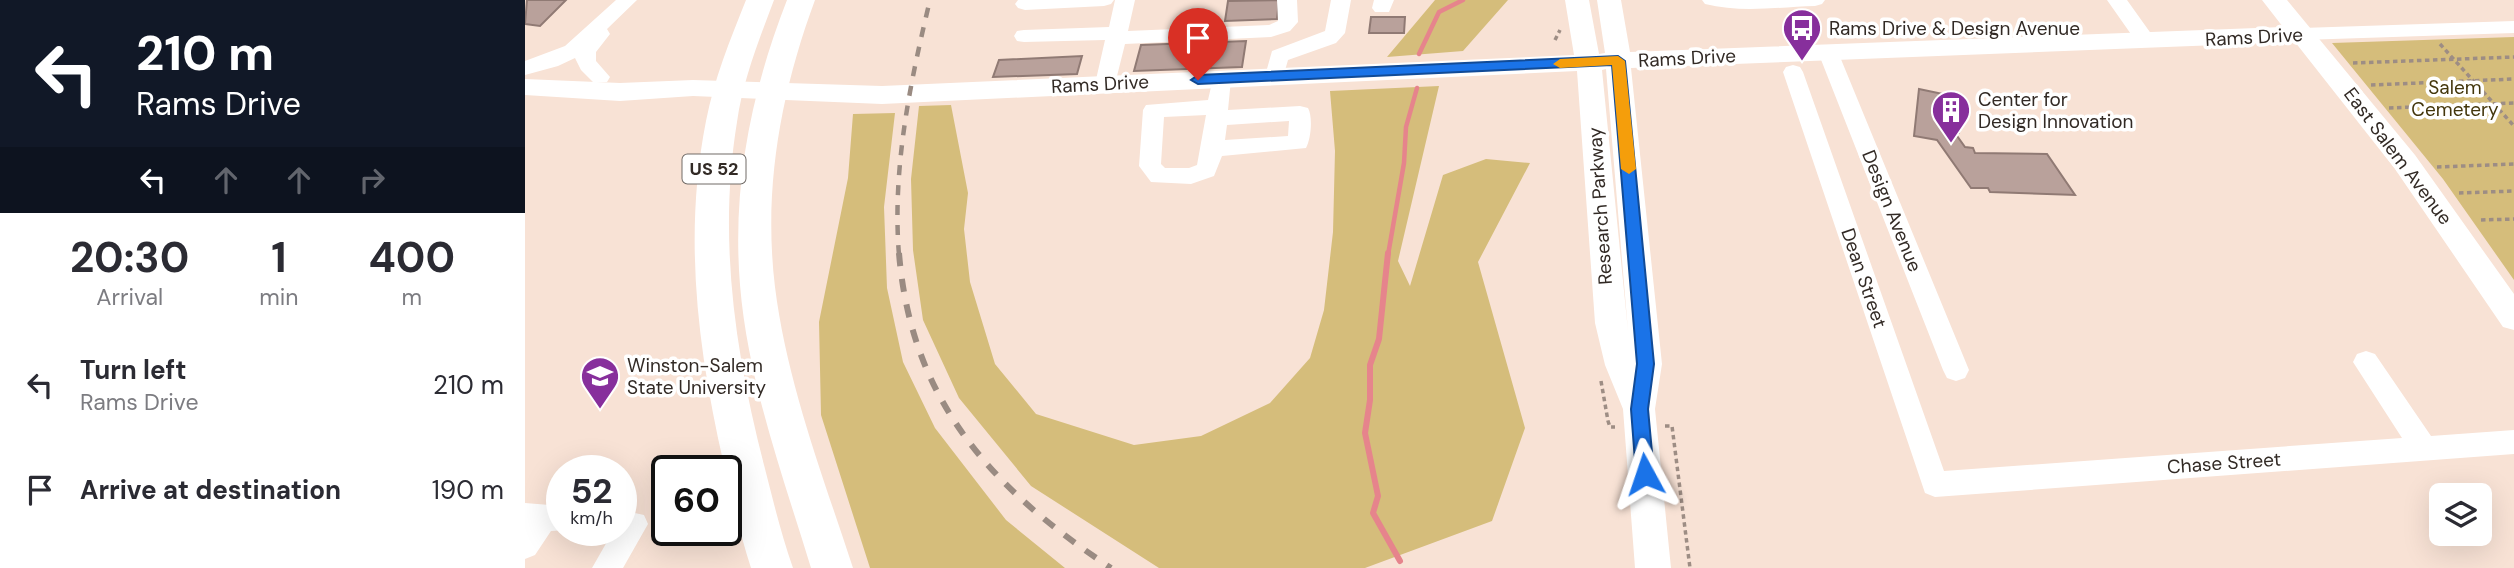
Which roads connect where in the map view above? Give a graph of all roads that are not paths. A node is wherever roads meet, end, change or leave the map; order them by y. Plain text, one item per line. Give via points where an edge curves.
1 (760, 0) edge
2 (801, 0) edge
3 (1104, 0) edge
4 (1125, 0) edge
5 (1287, 0) edge
6 (1341, 0) edge
7 (1577, 0) edge
8 (1609, 0) edge
9 (1712, 0) edge
10 (1815, 0) edge
11 (2117, 0) edge
12 (2274, 0) edge
13 (1791, 1) edge
14 (1025, 4) dead end
15 (622, 5) edge
16 (2514, 27) edge
17 (2302, 34) junction
18 (1117, 35) junction
19 (1024, 36) dead end
20 (2147, 42) junction
21 (1828, 52) junction
22 (1618, 61) junction
23 (1587, 62) junction
24 (525, 71) edge
25 (1793, 72) dead end
26 (1275, 76) junction
27 (600, 77) junction
28 (1221, 79) junction
29 (1105, 84) junction
30 (525, 87) edge
31 (693, 88) junction
32 (1216, 112) junction
33 (1211, 149) junction
34 (2514, 318) edge
35 (2367, 362) dead end
36 (1956, 370) dead end
37 (1651, 417) junction
38 (2514, 442) edge
39 (2424, 449) junction
40 (1935, 484) joint
41 (544, 518) edge
42 (525, 545) edge
43 (617, 546) edge
44 (770, 566) edge
45 (607, 568) edge
46 (832, 568) edge
47 (1653, 568) edge

1 - 44 highway, US 52 via 738,55 720,127 711,252 717,345 726,394
2 - 46 highway, US 52 via 765,119 757,188 757,283 774,374
3 - 14 street
4 - 18 street
5 - 18 street via 1288,22 1271,31
6 - 26 street via 1335,33 1279,56
7 - 23 main road, Research Parkway
8 - 22 main road, Research Parkway
9 - 13 street
10 - 13 street
11 - 20 street
12 - 17 main road, East Salem Avenue
15 - 24 street via 568,53
15 - 27 street via 584,55 586,65
16 - 17 street, Rams Drive
17 - 20 main road, Rams Drive
17 - 34 main road, East Salem Avenue via 2405,162
18 - 19 street
18 - 29 street
20 - 21 main road, Rams Drive
21 - 22 main road, Rams Drive
21 - 36 street, Design Avenue
22 - 23 main road, Rams Drive
22 - 37 main road, Research Parkway
23 - 26 main road, Rams Drive
23 - 37 main road, Research Parkway via 1610,323 1621,365
24 - 27 main road, Rams Drive
25 - 40 street, Dean Street
26 - 28 main road, Rams Drive
27 - 31 main road, Rams Drive
28 - 29 main road, Rams Drive
28 - 32 street
29 - 31 main road, Rams Drive via 881,94
30 - 31 main road, Rams Drive via 620,92
32 - 33 street
32 - 33 street via 1300,113 1298,143
32 - 33 street via 1154,110 1150,166 1159,176 1191,176 1206,170
35 - 39 street
37 - 47 main road, Research Parkway
38 - 39 street, Chase Street
39 - 40 street, Chase Street
41 - 42 street
43 - 45 street

